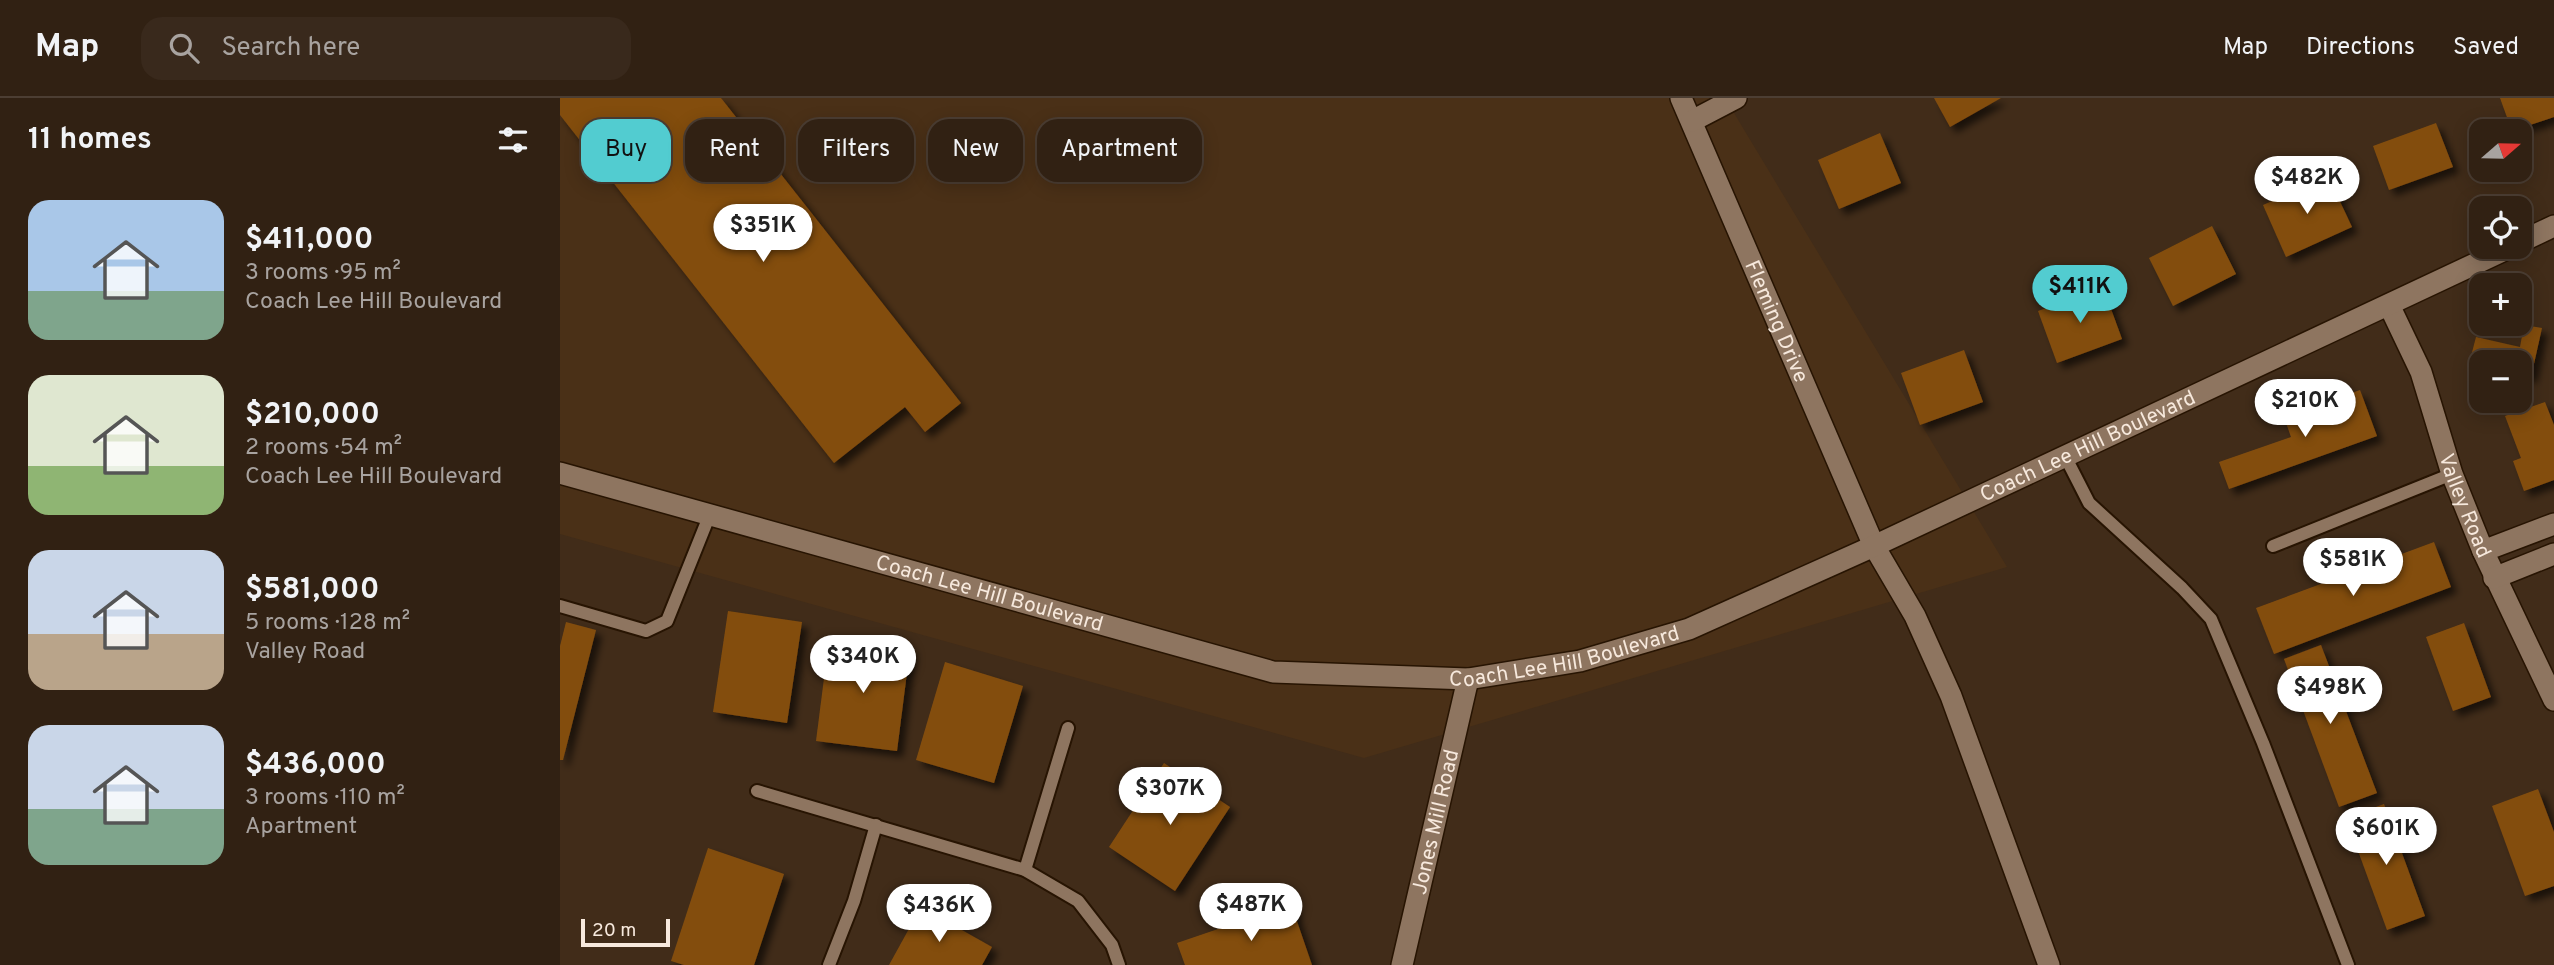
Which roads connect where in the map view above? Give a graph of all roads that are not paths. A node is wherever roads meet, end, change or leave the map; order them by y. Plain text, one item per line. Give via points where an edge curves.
1 (1681, 98) edge
2 (1737, 98) edge
3 (1692, 121) junction
4 (2554, 226) edge
5 (2532, 236) edge
6 (2486, 259) edge
7 (2389, 305) junction
8 (2065, 456) junction
9 (560, 473) edge
10 (2452, 474) junction
11 (710, 514) junction
12 (2554, 524) edge
13 (1874, 546) junction
14 (2273, 546) dead end
15 (2483, 551) junction
16 (2554, 554) edge
17 (2494, 578) junction
18 (560, 606) edge
19 (1468, 678) junction
20 (2554, 700) edge
21 (1068, 728) dead end
22 (757, 791) dead end
23 (876, 825) junction
24 (1025, 870) junction
25 (829, 965) edge
26 (1119, 965) edge
27 (1402, 965) edge
28 (2049, 965) edge
29 (2348, 965) edge

1 - 3 street, Fleming Drive
2 - 3 street
3 - 13 street, Fleming Drive
4 - 5 street
6 - 7 street, Coach Lee Hill Boulevard
7 - 8 street, Coach Lee Hill Boulevard
7 - 10 street, Valley Road via 2421,372
8 - 13 street, Coach Lee Hill Boulevard
8 - 29 lane via 2089,503 2211,619
9 - 11 street, Coach Lee Hill Boulevard
10 - 14 lane
10 - 15 street, Valley Road
11 - 18 lane via 667,621 658,628 646,631
11 - 19 street, Coach Lee Hill Boulevard via 1273,673
12 - 15 street
13 - 19 street, Coach Lee Hill Boulevard via 1689,629 1580,661
13 - 28 street, Fleming Drive via 1915,616 1951,696
15 - 17 street, Valley Road
16 - 17 street
17 - 20 street, Valley Road
19 - 27 street, Jones Mill Road
21 - 24 lane
22 - 23 lane
23 - 24 lane
23 - 25 lane
24 - 26 lane via 1078,901 1112,945

